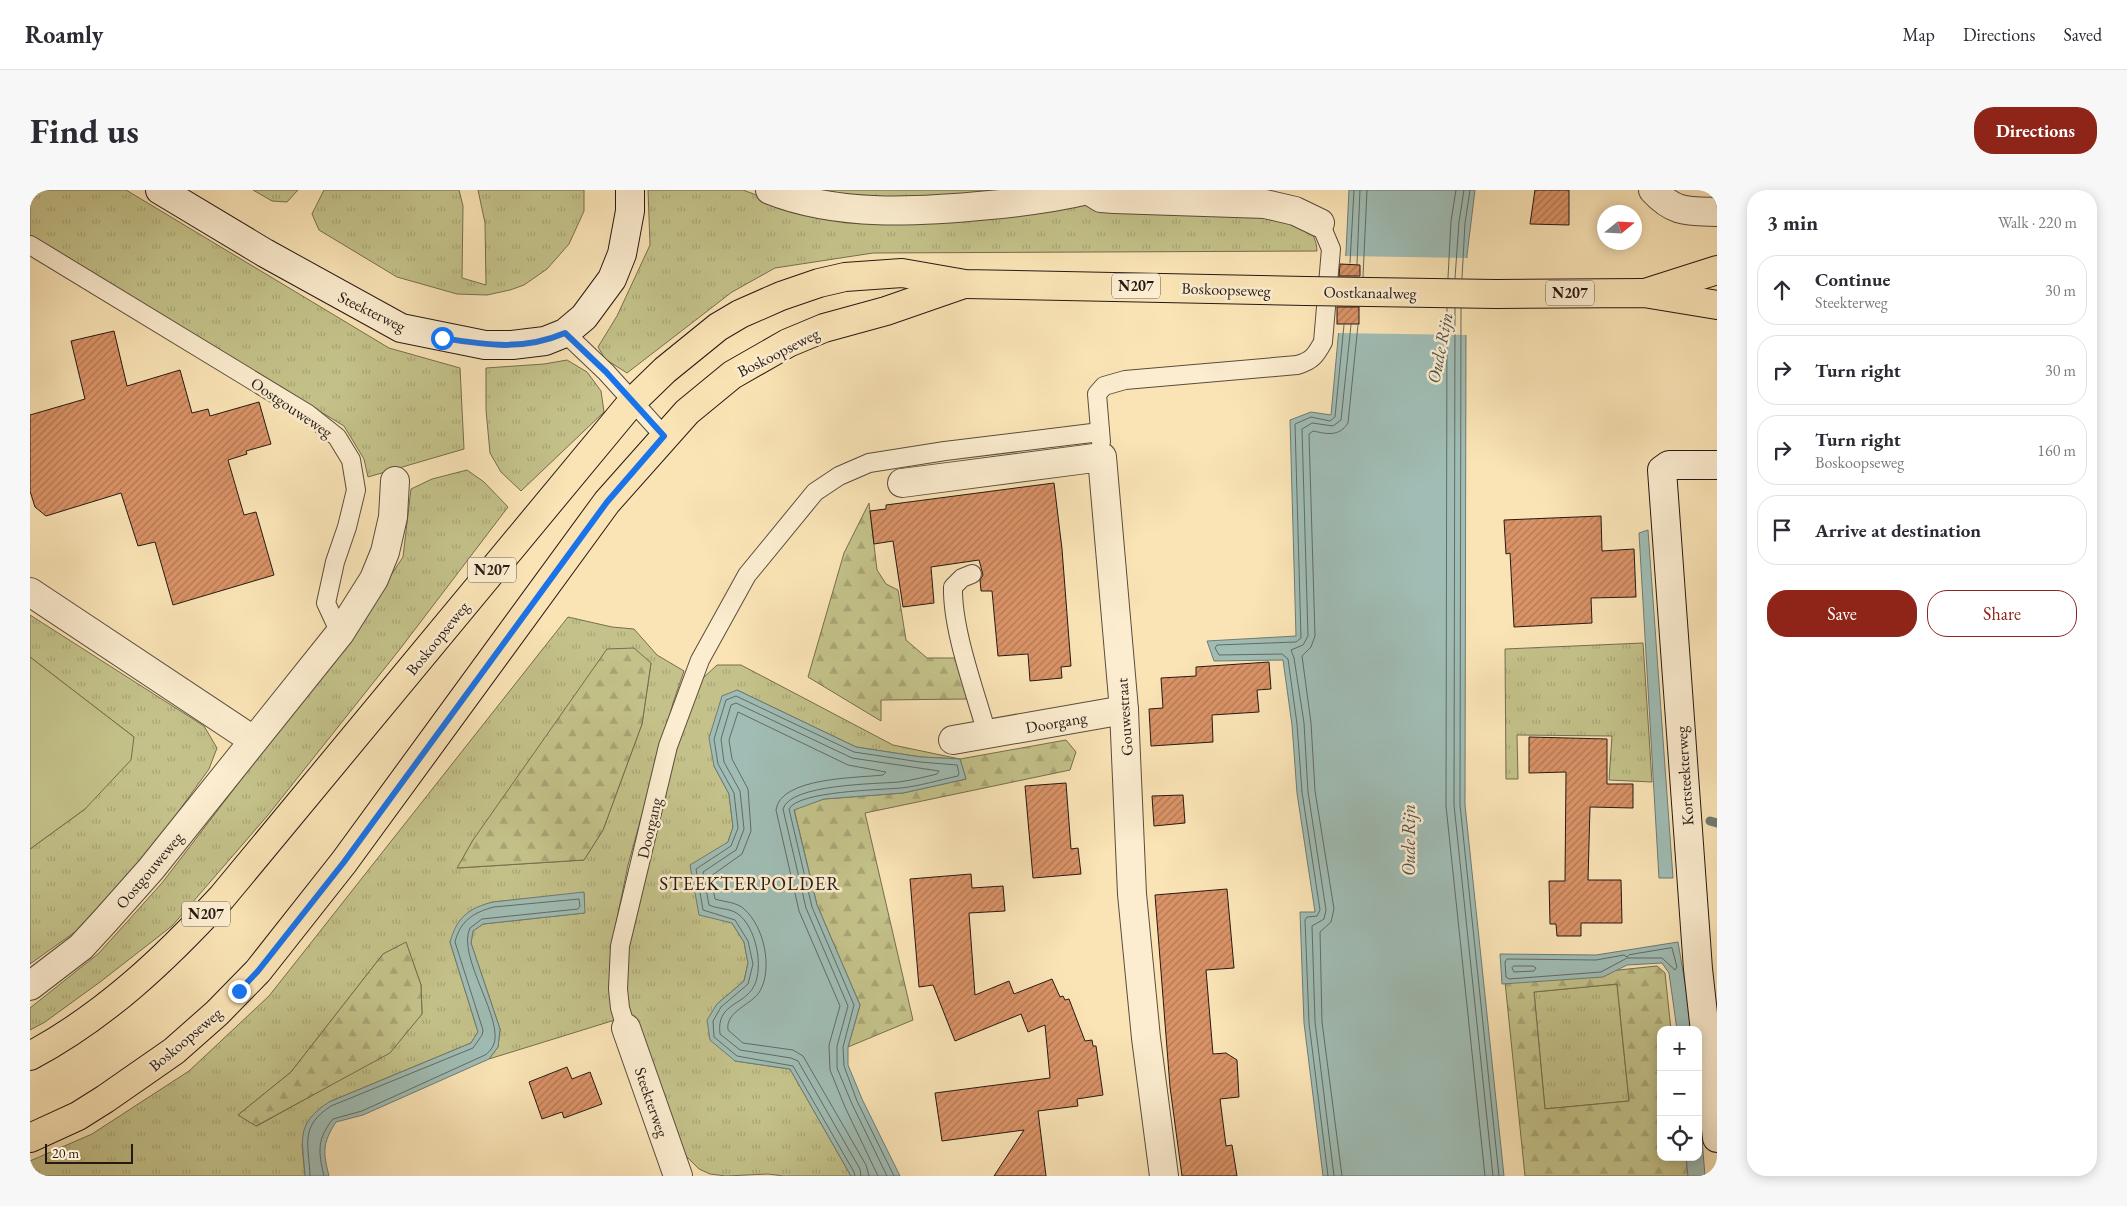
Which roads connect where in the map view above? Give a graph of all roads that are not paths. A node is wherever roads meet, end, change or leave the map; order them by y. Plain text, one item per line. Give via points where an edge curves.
1 (160, 190) edge
2 (630, 190) edge
3 (770, 190) edge
4 (1088, 190) edge
5 (1653, 190) edge
6 (1717, 212) edge
7 (1320, 223) joint
8 (30, 245) edge
9 (1717, 270) edge
10 (965, 284) junction
11 (1306, 291) joint
12 (1644, 293) junction
13 (1717, 306) edge
14 (565, 333) junction
15 (632, 402) junction
16 (664, 436) junction
17 (1101, 445) junction
18 (1717, 465) edge
19 (395, 481) dead end
20 (902, 483) dead end
21 (972, 574) dead end
22 (30, 592) edge
23 (340, 633) junction
24 (1124, 710) junction
25 (987, 734) junction
26 (253, 740) junction
27 (953, 740) dead end
28 (30, 986) edge
29 (626, 1028) joint
30 (30, 1056) edge
31 (30, 1138) edge
32 (1717, 1138) edge
33 (678, 1176) edge
34 (1164, 1176) edge

1 - 14 street, Steekterweg via 264,253 401,328 484,345 512,346 545,341
2 - 14 street, Steekterweg via 630,211 622,254 612,279 584,317
3 - 4 street via 791,198 852,208 940,210 1058,198
4 - 7 street via 1101,198 1265,204 1294,211
5 - 6 street via 1665,203 1686,211
7 - 17 lane via 1331,249 1323,342 1316,355 1297,365 1125,380 1104,386 1097,394
8 - 23 lane, Oostgouweweg via 308,414 337,437 351,460 356,490 326,603
9 - 12 main road, Oostkanaalweg / N207
10 - 11 main road, Boskoopseweg / N207
10 - 15 main road, Boskoopseweg / N207 via 902,273 870,274 819,283 781,296 718,327 664,370
10 - 16 main road, Boskoopseweg / N207 via 824,328 788,343 752,362 710,391
11 - 12 main road, Oostkanaalweg / N207, bridge
12 - 13 main road, Oostkanaalweg / N207
14 - 15 lane
15 - 16 lane
15 - 30 main road, Boskoopseweg / N207 via 222,897 178,945 102,1012
16 - 31 main road, Boskoopseweg / N207 via 607,502 344,862 258,971 174,1051 78,1116
17 - 20 street
17 - 24 street, Gouwestraat
17 - 29 lane, Doorgang via 935,452 869,463 839,476 815,492 747,574 691,682 668,746 620,946 618,990
18 - 32 street, Kortsteekterweg via 1669,465 1662,470 1698,969
19 - 23 street via 393,516 385,552 374,579
21 - 25 lane via 953,586 953,604
22 - 26 street
23 - 26 street, Oostgouweweg
24 - 25 street, Doorgang
24 - 34 street, Gouwestraat via 1132,894
25 - 27 street, Doorgang
26 - 28 street, Oostgouweweg via 151,869 104,922 80,947
29 - 33 street, Steekterweg

